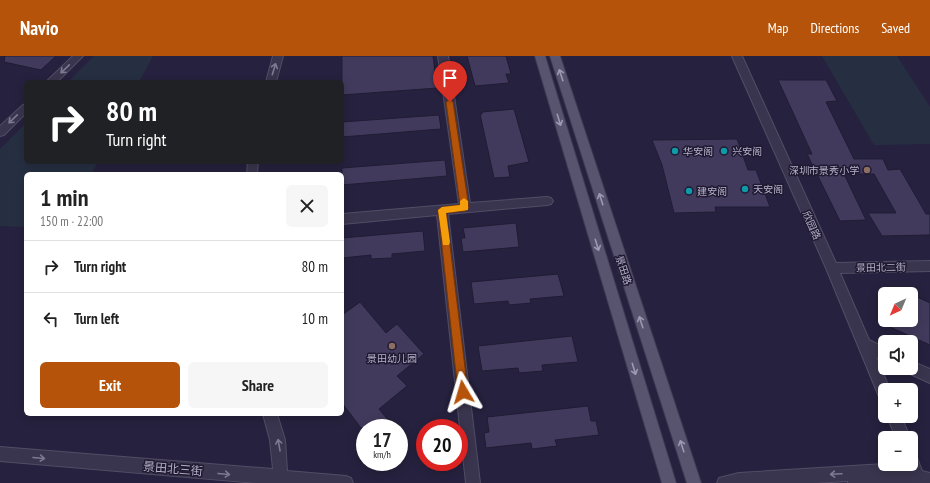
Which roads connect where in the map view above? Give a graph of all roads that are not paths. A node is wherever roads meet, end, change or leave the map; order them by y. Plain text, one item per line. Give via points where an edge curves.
1 (78, 56) edge
2 (278, 56) edge
3 (443, 56) edge
4 (540, 56) edge
5 (555, 56) edge
6 (737, 56) edge
7 (53, 80) edge
8 (271, 80) edge
9 (24, 109) edge
10 (0, 132) edge
11 (547, 201) dead end
12 (465, 208) junction
13 (442, 210) junction
14 (344, 219) edge
15 (930, 266) edge
16 (832, 268) junction
17 (865, 345) junction
18 (878, 352) edge
19 (918, 370) edge
20 (930, 376) edge
21 (881, 383) edge
22 (271, 416) edge
23 (0, 454) edge
24 (923, 478) edge
25 (279, 480) edge
26 (346, 483) edge
27 (473, 483) edge
28 (669, 483) edge
29 (694, 483) edge
30 (724, 483) edge
31 (855, 483) edge

1 -> 7 street
8 -> 2 street
3 - 12 street
4 -> 28 main road, 景田路
29 -> 5 main road, 景田路
6 - 16 street, 欣园路
9 -> 10 street
11 - 12 street
12 - 13 street
13 - 14 street
13 - 27 street
15 - 16 street, 景田北二街
16 - 17 street, 欣园路
17 - 18 street
17 - 21 street, 欣园路
19 - 20 street
25 -> 22 street via 280,447
23 -> 25 street, 景田北三街
24 -> 30 street via 882,471
24 - 31 street
25 - 26 street, 景田北三街

